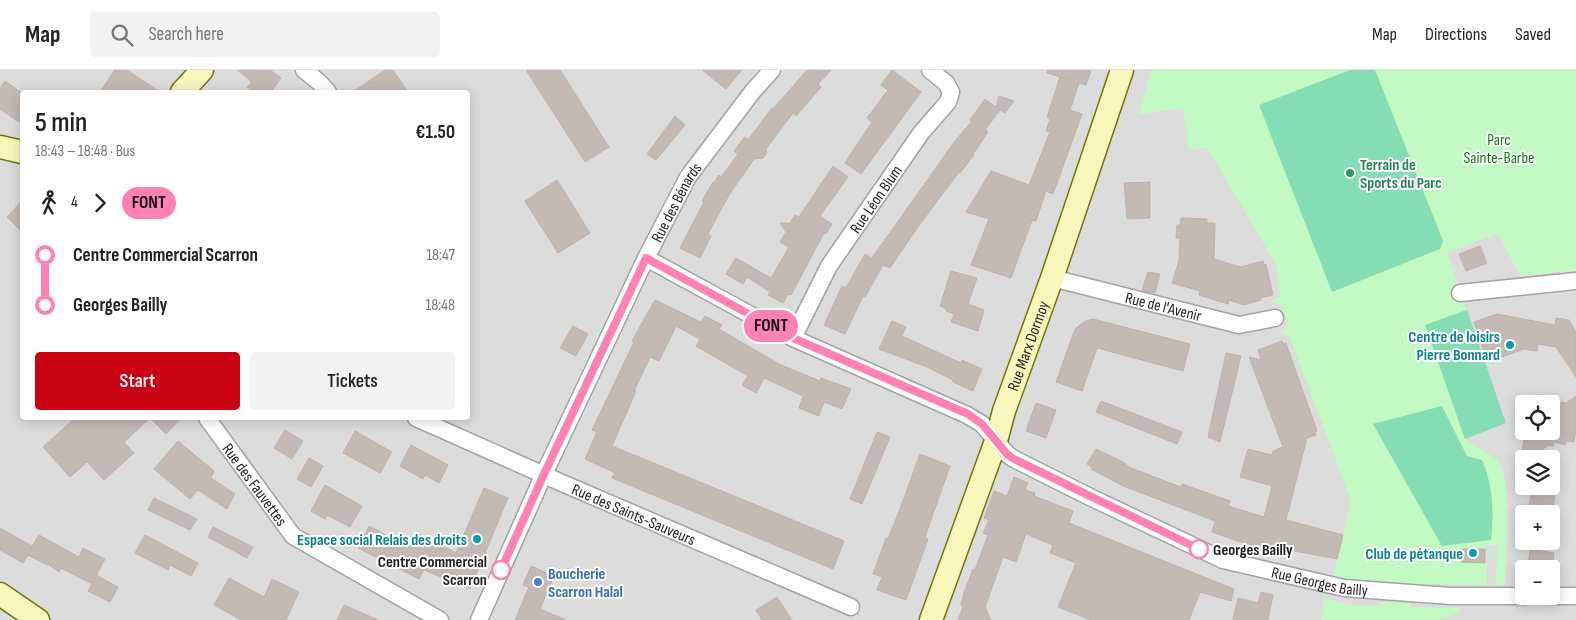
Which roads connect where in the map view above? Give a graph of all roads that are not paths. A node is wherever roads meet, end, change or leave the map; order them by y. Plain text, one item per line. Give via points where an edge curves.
1 (202, 70) edge
2 (304, 70) edge
3 (772, 70) edge
4 (930, 70) edge
5 (1122, 70) edge
6 (321, 89) edge
7 (184, 90) edge
8 (0, 147) edge
9 (20, 152) edge
10 (646, 258) junction
11 (1052, 278) junction
12 (1576, 281) edge
13 (1460, 293) dead end
14 (1275, 318) dead end
15 (793, 338) junction
16 (208, 420) edge
17 (421, 420) edge
18 (996, 441) junction
19 (544, 474) junction
20 (0, 594) edge
21 (1515, 596) edge
22 (1560, 596) edge
23 (1576, 596) edge
24 (851, 607) dead end
25 (38, 620) edge
26 (440, 620) edge
27 (479, 620) edge
28 (931, 620) edge

1 - 7 main road
2 - 6 street
3 - 10 street, Rue des Bénards via 688,177
4 - 15 street, Rue Léon Blum via 946,84 950,92 948,102 921,133 829,266
5 - 11 main road, Rue Marx Dormoy
8 - 9 main road
10 - 15 street, Rue Georges Bailly
10 - 19 street, Rue des Bénards
11 - 14 street, Rue de l'Avenir via 1239,325
11 - 18 main road, Rue Marx Dormoy
12 - 13 street
15 - 18 street, Rue Georges Bailly via 968,414 982,424
16 - 26 street, Rue des Fauvettes via 293,536
17 - 19 street, Rue des Saints-Sauveurs
18 - 21 street, Rue Georges Bailly via 1014,459 1223,560 1344,588 1450,596
18 - 28 main road, Rue Marx Dormoy
19 - 24 street, Rue des Saints-Sauveurs
19 - 27 street, Rue des Bénards
20 - 25 main road
22 - 23 street

